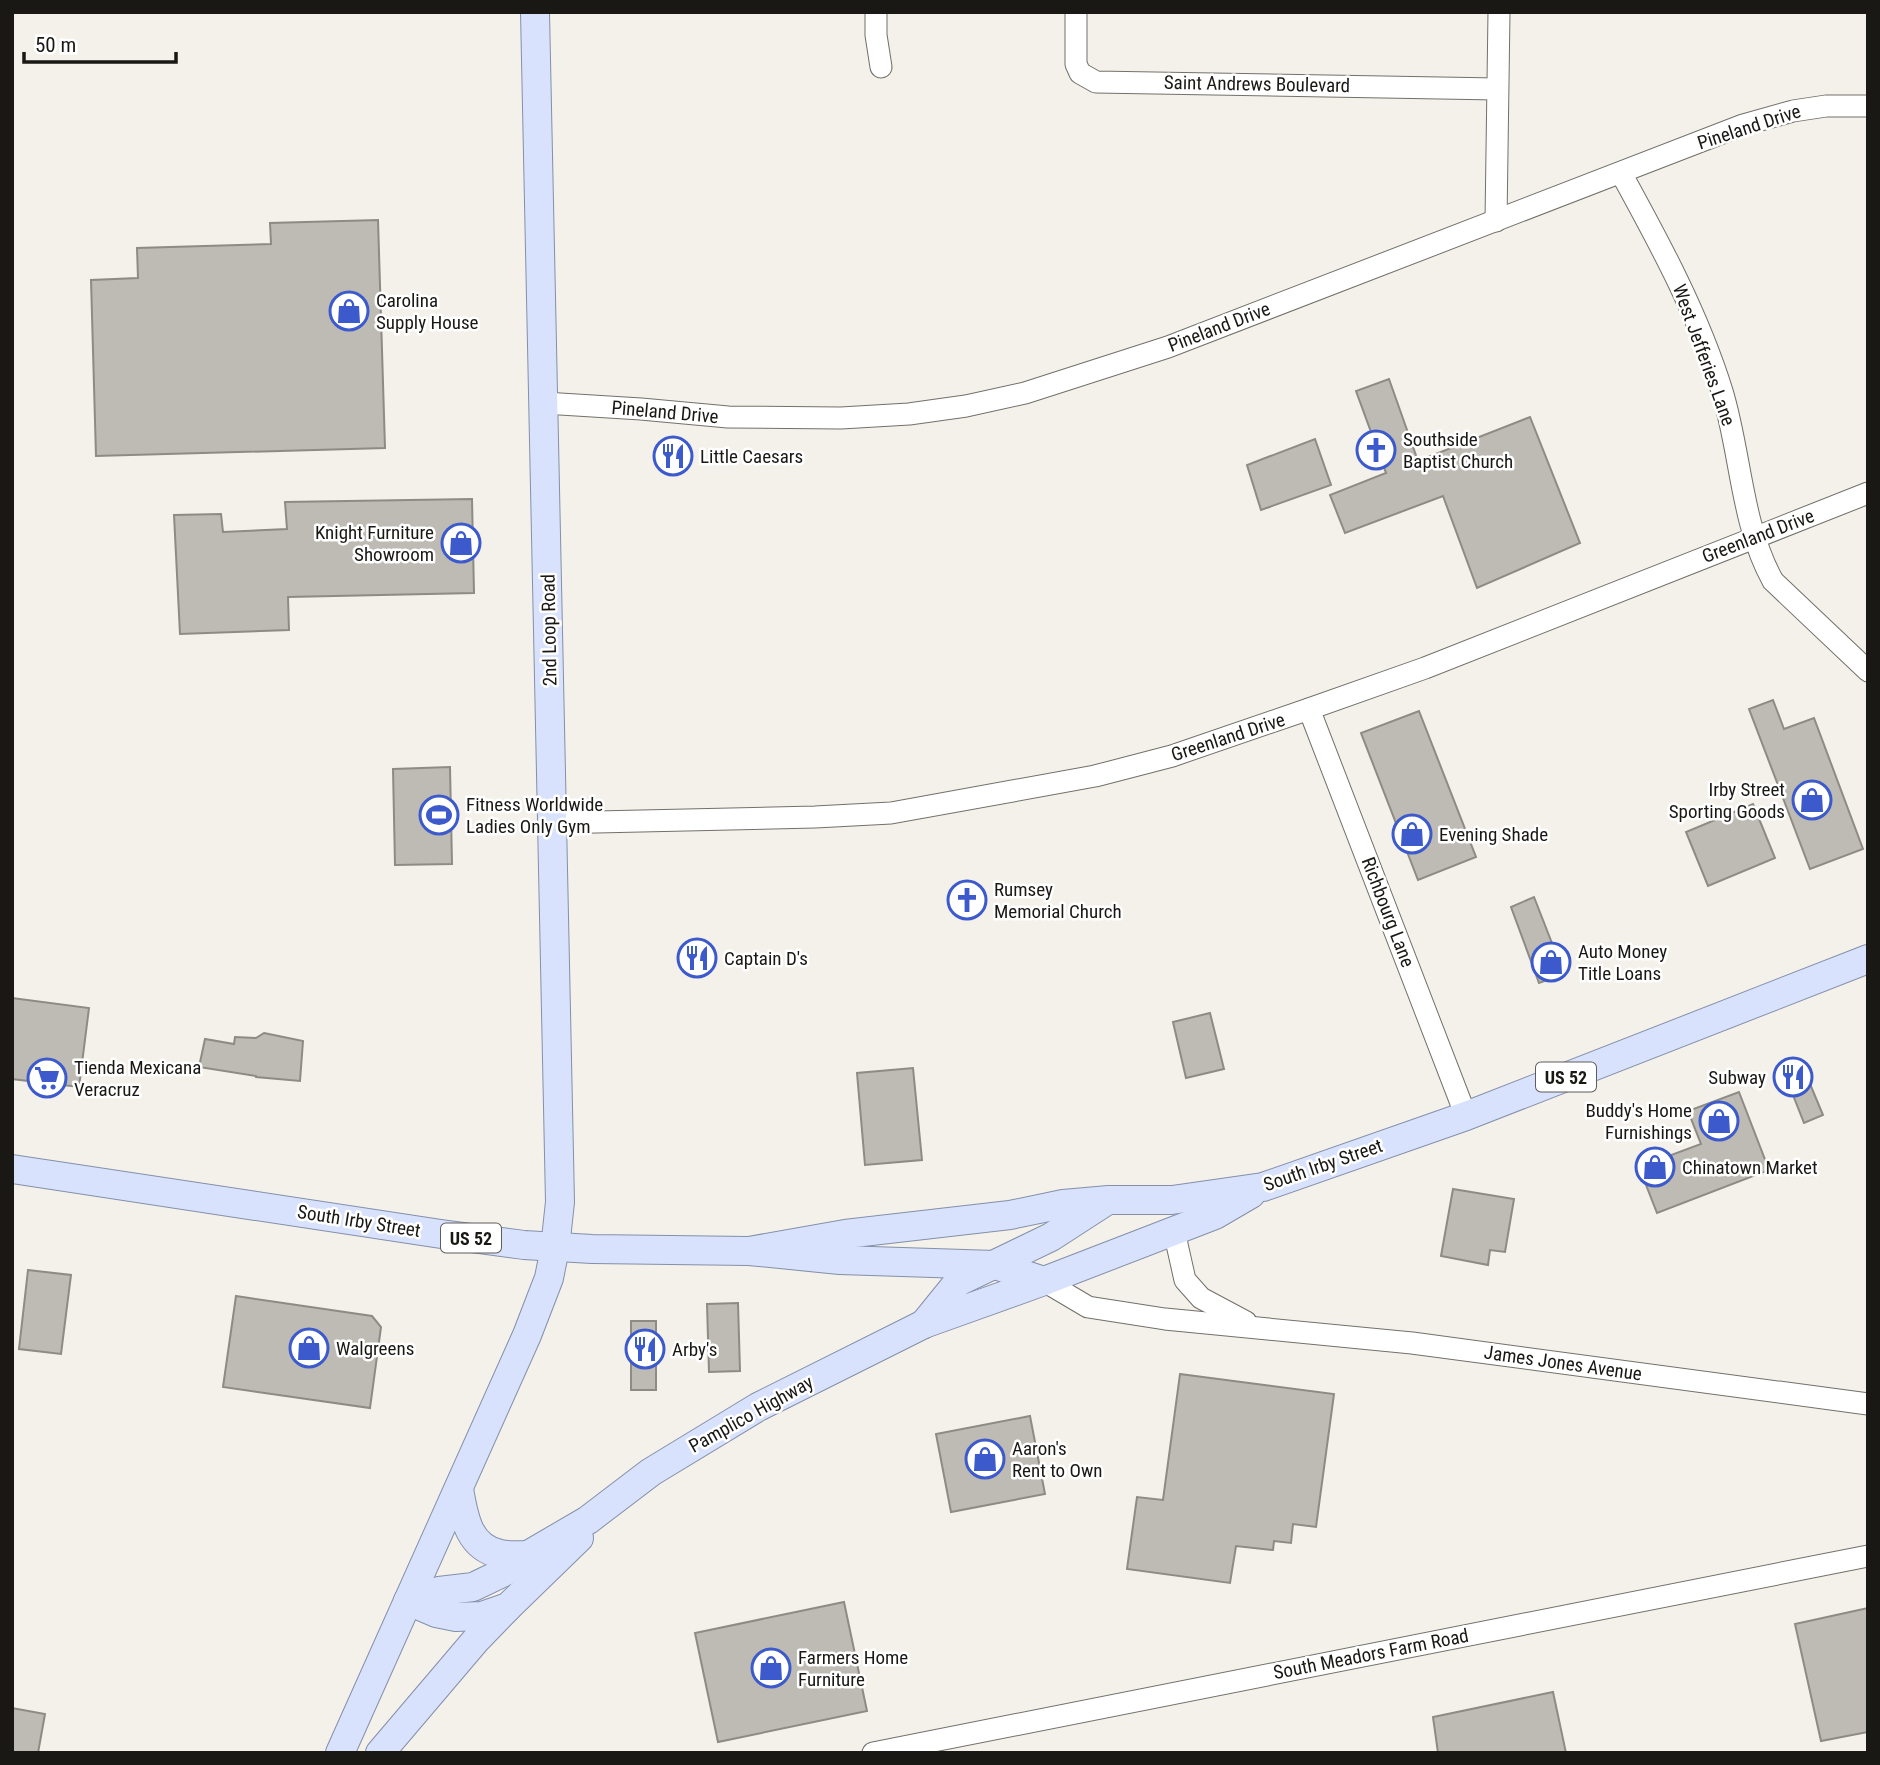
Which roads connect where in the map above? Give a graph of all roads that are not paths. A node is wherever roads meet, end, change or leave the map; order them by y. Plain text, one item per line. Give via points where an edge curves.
1 (535, 12) edge
2 (876, 12) edge
3 (1076, 12) edge
4 (1499, 12) edge
5 (881, 67) dead end
6 (1497, 89) junction
7 (1868, 106) edge
8 (1621, 173) junction
9 (1496, 221) junction
10 (544, 403) junction
11 (1868, 494) edge
12 (1755, 538) junction
13 (1868, 671) edge
14 (1309, 709) junction
15 (552, 823) junction
16 (1868, 960) edge
17 (1466, 1115) junction
18 (12, 1169) edge
19 (1263, 1187) junction
20 (1109, 1200) junction
21 (1174, 1231) junction
22 (555, 1248) junction
23 (750, 1251) junction
24 (995, 1265) junction
25 (1044, 1281) junction
26 (924, 1324) junction
27 (1257, 1328) junction
28 (1868, 1404) edge
29 (459, 1489) junction
30 (588, 1520) junction
31 (528, 1555) junction
32 (1868, 1556) edge
33 (408, 1601) junction
34 (508, 1607) junction
35 (340, 1753) edge
36 (380, 1753) edge
37 (873, 1753) edge

1 - 10 main road, 2nd Loop Road
2 - 5 street
3 - 6 street, Saint Andrews Boulevard via 1076,64 1080,73 1096,82
4 - 6 street
6 - 9 street
7 - 8 street, Pineland Drive via 1826,106 1776,115
8 - 9 street, Pineland Drive
8 - 12 street, West Jefferies Lane via 1695,318 1728,414
9 - 10 street, Pineland Drive via 1168,347 1025,393 966,406 909,414 780,419
10 - 15 main road, 2nd Loop Road
11 - 12 street, Greenland Drive
12 - 13 street, West Jefferies Lane via 1773,581
12 - 14 street, Greenland Drive
14 - 15 street, Greenland Drive via 1172,756 1095,776 891,813
14 - 17 street, Richbourg Lane
15 - 22 main road, 2nd Loop Road via 560,1202
16 - 17 main road, South Irby Street / US 52
17 - 19 main road, South Irby Street / US 52
18 - 22 main road, South Irby Street / US 52
19 - 20 main road, South Irby Street / US 52 via 1172,1200
19 - 21 main road, Pamplico Highway via 1215,1215
20 - 23 main road, South Irby Street / US 52
20 - 24 main road, Pamplico Highway
21 - 25 main road, Pamplico Highway
21 - 27 street, James Jones Avenue via 1185,1280 1201,1298
22 - 23 main road, South Irby Street / US 52
22 - 29 main road via 527,1335
23 - 24 main road, South Irby Street / US 52 via 839,1260
24 - 25 main road, South Irby Street / US 52
24 - 26 main road, Pamplico Highway via 958,1282
25 - 26 main road, Pamplico Highway
25 - 27 street, James Jones Avenue via 1088,1307
26 - 30 main road, Pamplico Highway via 758,1407 651,1472
27 - 28 street, James Jones Avenue via 1412,1343
29 - 31 main road via 467,1526 478,1543 499,1554
29 - 33 main road
30 - 31 main road, Pamplico Highway
30 - 34 main road, Pamplico Highway via 579,1538
31 - 33 main road, Pamplico Highway via 473,1587
32 - 37 street, South Meadors Farm Road
33 - 34 main road, Pamplico Highway via 456,1617 482,1616
33 - 35 main road
34 - 36 main road, Pamplico Highway

